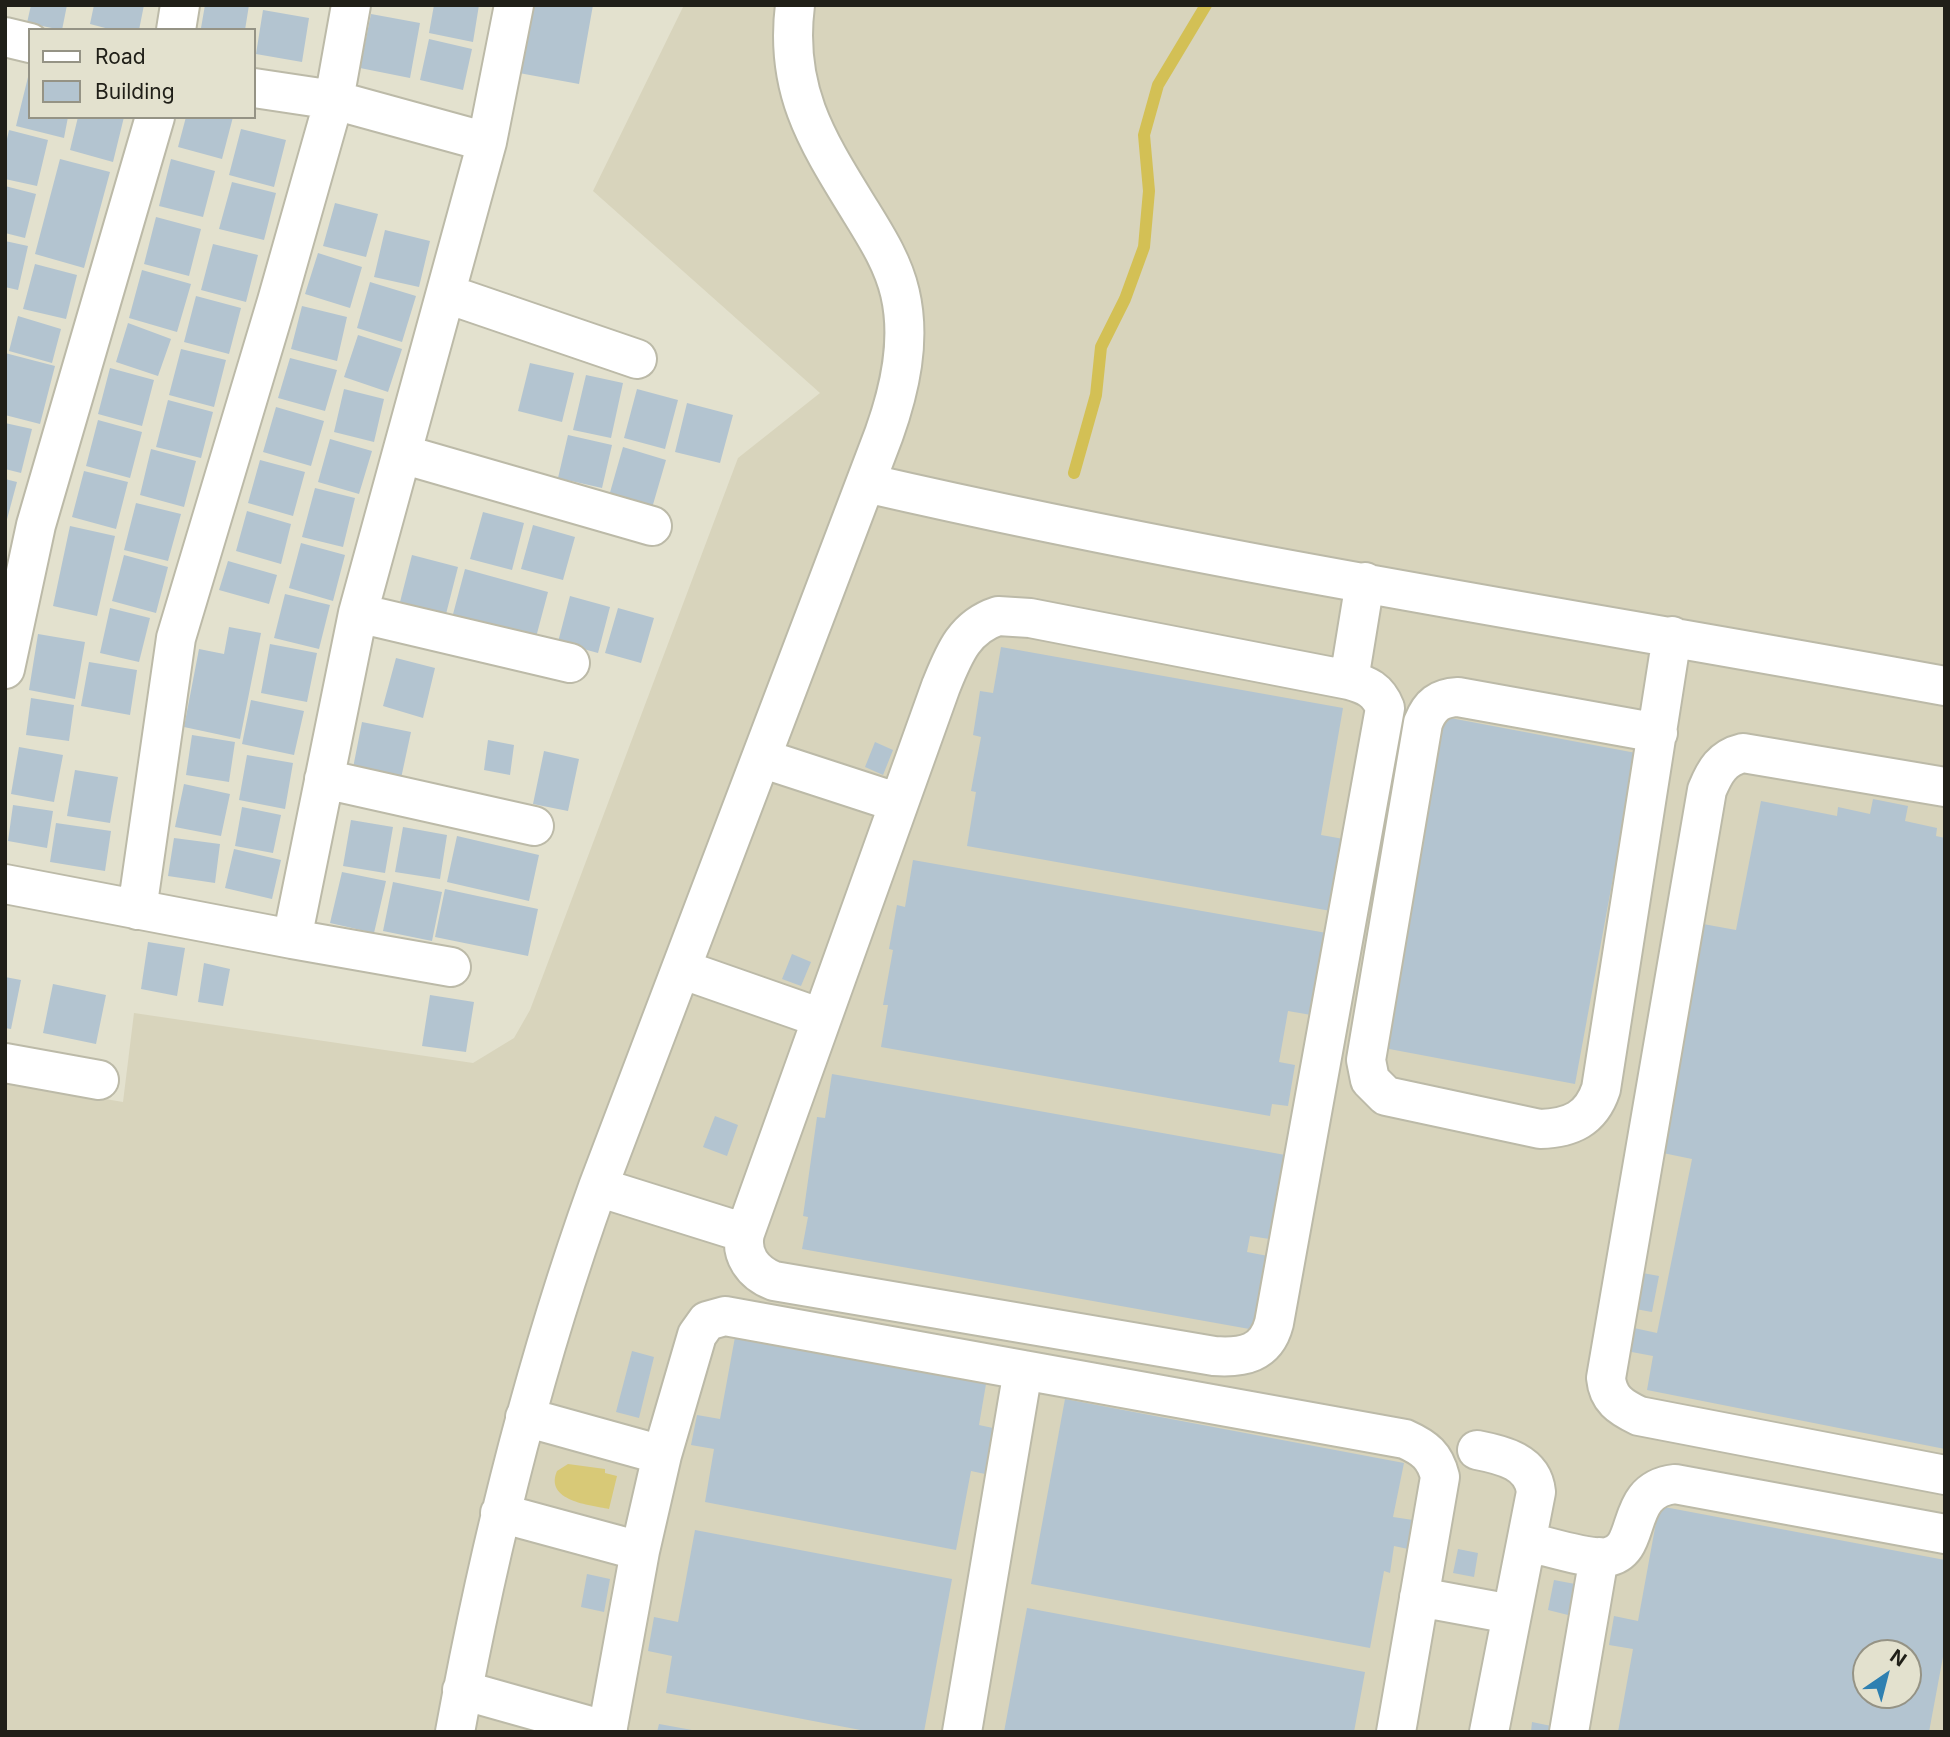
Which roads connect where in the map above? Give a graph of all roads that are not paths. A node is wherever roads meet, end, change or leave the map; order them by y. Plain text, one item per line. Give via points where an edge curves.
1 (180, 5) edge
2 (351, 5) edge
3 (514, 5) edge
4 (795, 5) edge
5 (176, 28) edge
6 (5, 37) edge
7 (28, 43) edge
8 (256, 88) edge
9 (334, 100) junction
10 (154, 119) edge
11 (487, 142) junction
12 (447, 294) junction
13 (637, 359) dead end
14 (402, 454) junction
15 (866, 483) junction
16 (652, 526) dead end
17 (1365, 582) junction
18 (358, 613) junction
19 (1672, 636) junction
20 (570, 663) dead end
21 (5, 669) edge
22 (1349, 680) junction
23 (1945, 686) edge
24 (1658, 733) junction
25 (761, 758) junction
26 (324, 779) junction
27 (1945, 787) edge
28 (899, 803) junction
29 (534, 826) dead end
30 (5, 884) edge
31 (137, 909) junction
32 (292, 939) junction
33 (451, 968) dead end
34 (681, 970) junction
35 (821, 1018) junction
36 (5, 1063) edge
37 (99, 1080) dead end
38 (598, 1186) junction
39 (744, 1233) junction
40 (1023, 1370) junction
41 (525, 1417) junction
42 (1477, 1450) dead end
43 (662, 1455) junction
44 (1945, 1475) edge
45 (500, 1513) junction
46 (1945, 1534) edge
47 (1527, 1542) junction
48 (640, 1551) junction
49 (1599, 1557) junction
50 (1419, 1597) junction
51 (1511, 1614) junction
52 (462, 1690) junction
53 (608, 1731) edge
54 (455, 1732) edge
55 (962, 1732) edge
56 (1396, 1732) edge
57 (1489, 1732) edge
58 (1569, 1732) edge

1 - 5 street
2 - 9 street
3 - 11 street
4 - 15 street via 792,51 806,114 824,153 887,255 901,295 904,349 898,384
6 - 7 street
8 - 9 street
9 - 11 street
9 - 31 street via 176,638
10 - 21 street via 36,526
11 - 12 street
12 - 13 street
12 - 14 street
14 - 16 street
14 - 18 street
15 - 17 street
15 - 25 street
17 - 19 street
17 - 22 street
18 - 20 street
18 - 26 street
19 - 23 street
19 - 24 street
22 - 28 street via 1030,618 998,616 972,629 955,652
22 - 39 street via 1377,692 1385,716 1274,1323 1265,1344 1247,1355 1214,1356 774,1281 751,1265 745,1254
24 - 24 street via 1601,1089 1590,1112 1568,1126 1541,1129 1386,1096 1370,1080 1366,1059 1423,723 1432,706 1458,698
25 - 28 street
25 - 34 street
26 - 29 street
26 - 32 street
27 - 44 street via 1743,753 1730,756 1713,774 1704,804 1606,1378 1615,1401 1639,1416
28 - 35 street
30 - 31 street
31 - 32 street
32 - 33 street
34 - 35 street
34 - 38 street
35 - 39 street
36 - 37 street
38 - 39 street
38 - 41 street
40 - 43 street via 725,1316 707,1321 697,1335
40 - 50 street via 1405,1438 1423,1447 1436,1461 1440,1477
40 - 55 street
41 - 43 street
41 - 45 street
42 - 47 street via 1513,1460 1533,1478 1536,1492
43 - 48 street
45 - 48 street
45 - 52 street
46 - 49 street via 1675,1484 1653,1489 1639,1508 1625,1547
47 - 49 street
47 - 51 street
48 - 53 street
49 - 58 street
50 - 51 street
50 - 56 street
51 - 57 street
52 - 53 street
52 - 54 street

